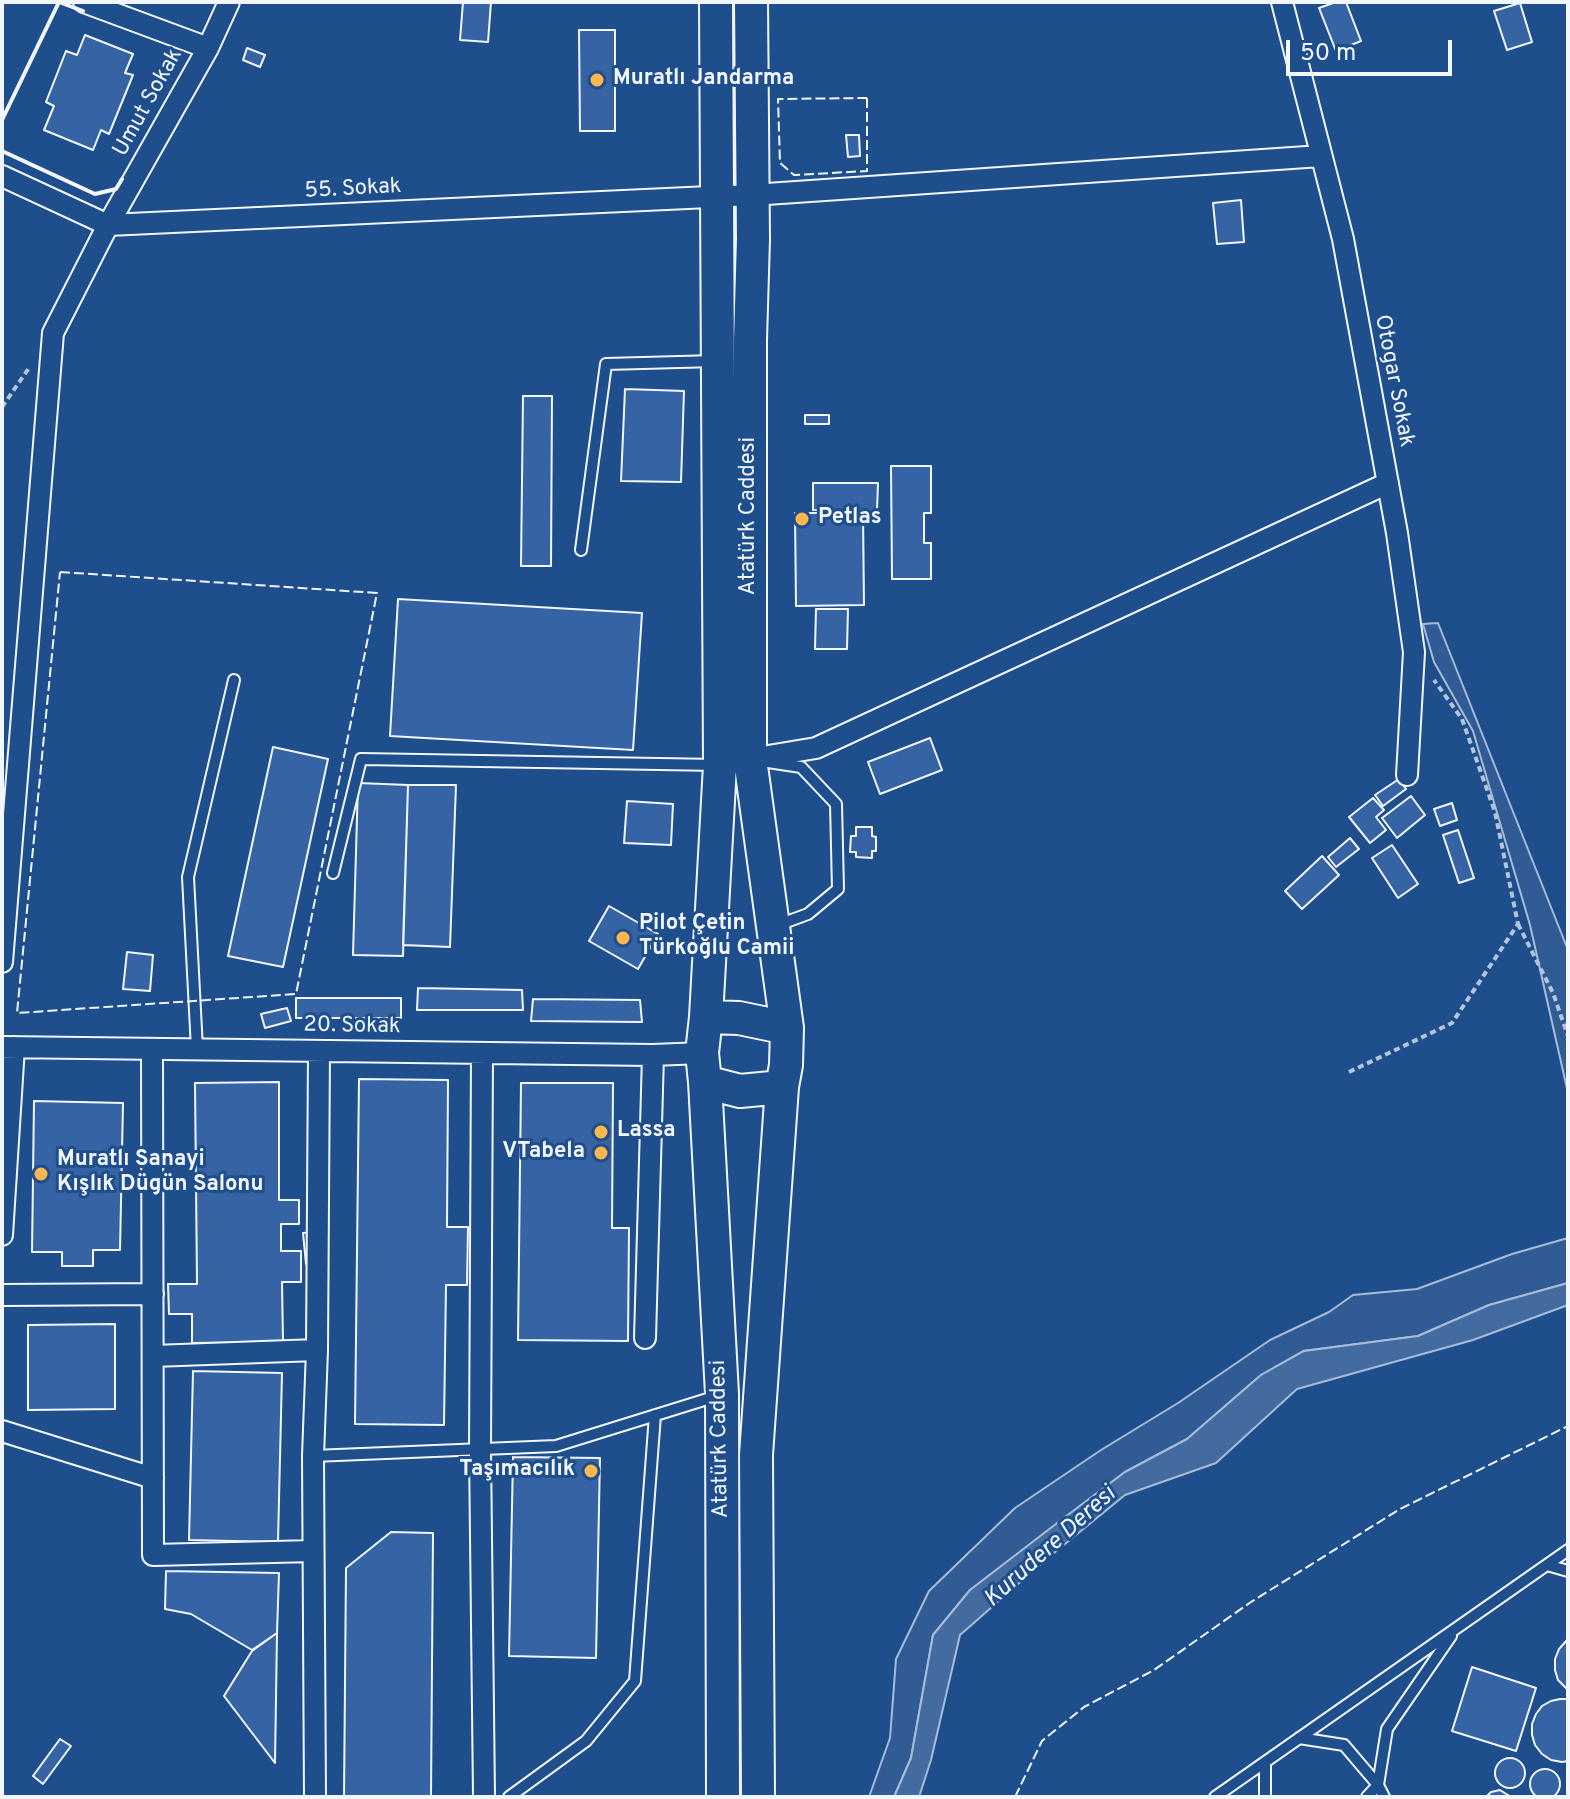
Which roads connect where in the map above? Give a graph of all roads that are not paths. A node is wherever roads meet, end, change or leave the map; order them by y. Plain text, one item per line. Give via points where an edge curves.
1 (84, 2) edge
2 (229, 2) edge
3 (716, 2) edge
4 (751, 2) edge
5 (1282, 2) edge
6 (208, 48) junction
7 (1321, 156) junction
8 (2, 176) edge
9 (752, 195) junction
10 (717, 197) junction
11 (108, 225) junction
12 (718, 361) junction
13 (1388, 483) junction
14 (581, 550) dead end
15 (234, 680) dead end
16 (735, 762) junction
17 (1407, 775) dead end
18 (333, 873) dead end
19 (773, 927) junction
20 (2, 962) edge
21 (706, 1017) junction
22 (787, 1028) junction
23 (8, 1047) edge
24 (152, 1049) junction
25 (197, 1049) junction
26 (319, 1051) junction
27 (482, 1053) junction
28 (653, 1055) junction
29 (704, 1068) junction
30 (782, 1087) junction
31 (2, 1235) edge
32 (153, 1294) junction
33 (2, 1295) edge
34 (645, 1338) dead end
35 (317, 1350) junction
36 (153, 1356) junction
37 (722, 1394) junction
38 (655, 1415) junction
39 (2, 1431) edge
40 (480, 1450) junction
41 (313, 1456) junction
42 (153, 1478) junction
43 (1568, 1550) edge
44 (313, 1551) junction
45 (1547, 1565) junction
46 (1568, 1571) edge
47 (1457, 1628) junction
48 (1299, 1738) junction
49 (1265, 1762) junction
50 (1378, 1785) junction
51 (315, 1797) edge
52 (484, 1797) edge
53 (509, 1797) edge
54 (723, 1797) edge
55 (758, 1797) edge
56 (1216, 1797) edge
57 (1265, 1797) edge
58 (1367, 1797) edge
59 (1384, 1797) edge

1 - 6 street
2 - 6 street, Umut Sokak
3 - 10 main road, Atatürk Caddesi
4 - 9 main road, Atatürk Caddesi
5 - 7 street, Otogar Sokak
6 - 11 street, Umut Sokak
7 - 9 street, 55. Sokak
7 - 13 street, Otogar Sokak via 1343,239
8 - 11 street, 55. Sokak
9 - 10 street, 55. Sokak
9 - 16 main road, Atatürk Caddesi
10 - 11 street, 55. Sokak
10 - 12 main road, Atatürk Caddesi
11 - 20 street, Umut Sokak via 53,333
12 - 14 lane via 606,364
12 - 16 main road, Atatürk Caddesi
13 - 16 street via 816,748
13 - 17 street, Otogar Sokak via 1414,652
15 - 25 lane via 188,877
16 - 18 lane via 361,759
16 - 19 main road, Atatürk Caddesi
16 - 19 lane via 801,767 836,804 838,889 808,914
16 - 21 main road, Atatürk Caddesi
19 - 22 main road, Atatürk Caddesi
21 - 22 main road
21 - 29 main road, Atatürk Caddesi
22 - 30 main road, Atatürk Caddesi
23 - 24 street, 20. Sokak
23 - 31 street
24 - 25 street, 20. Sokak
24 - 32 street
25 - 26 street, 20. Sokak
26 - 27 street, 20. Sokak
26 - 35 street
27 - 28 street, 20. Sokak
27 - 40 street
28 - 29 street, 20. Sokak
28 - 34 street
29 - 30 main road via 740,1091
29 - 37 main road, Atatürk Caddesi
30 - 55 main road, Atatürk Caddesi via 756,1455
32 - 33 street
32 - 36 street
35 - 36 street
35 - 41 street
36 - 42 street
37 - 38 lane
37 - 54 main road, Atatürk Caddesi
38 - 40 lane via 556,1446
38 - 53 lane via 635,1681 586,1741
39 - 42 street
40 - 41 lane
40 - 52 street
41 - 44 street
42 - 44 street via 153,1555
43 - 45 lane
44 - 51 street
45 - 46 lane
45 - 47 lane
47 - 48 lane
47 - 50 lane via 1387,1729
48 - 49 lane
48 - 50 lane via 1344,1745
49 - 56 lane
49 - 57 lane
50 - 58 lane
50 - 59 lane

